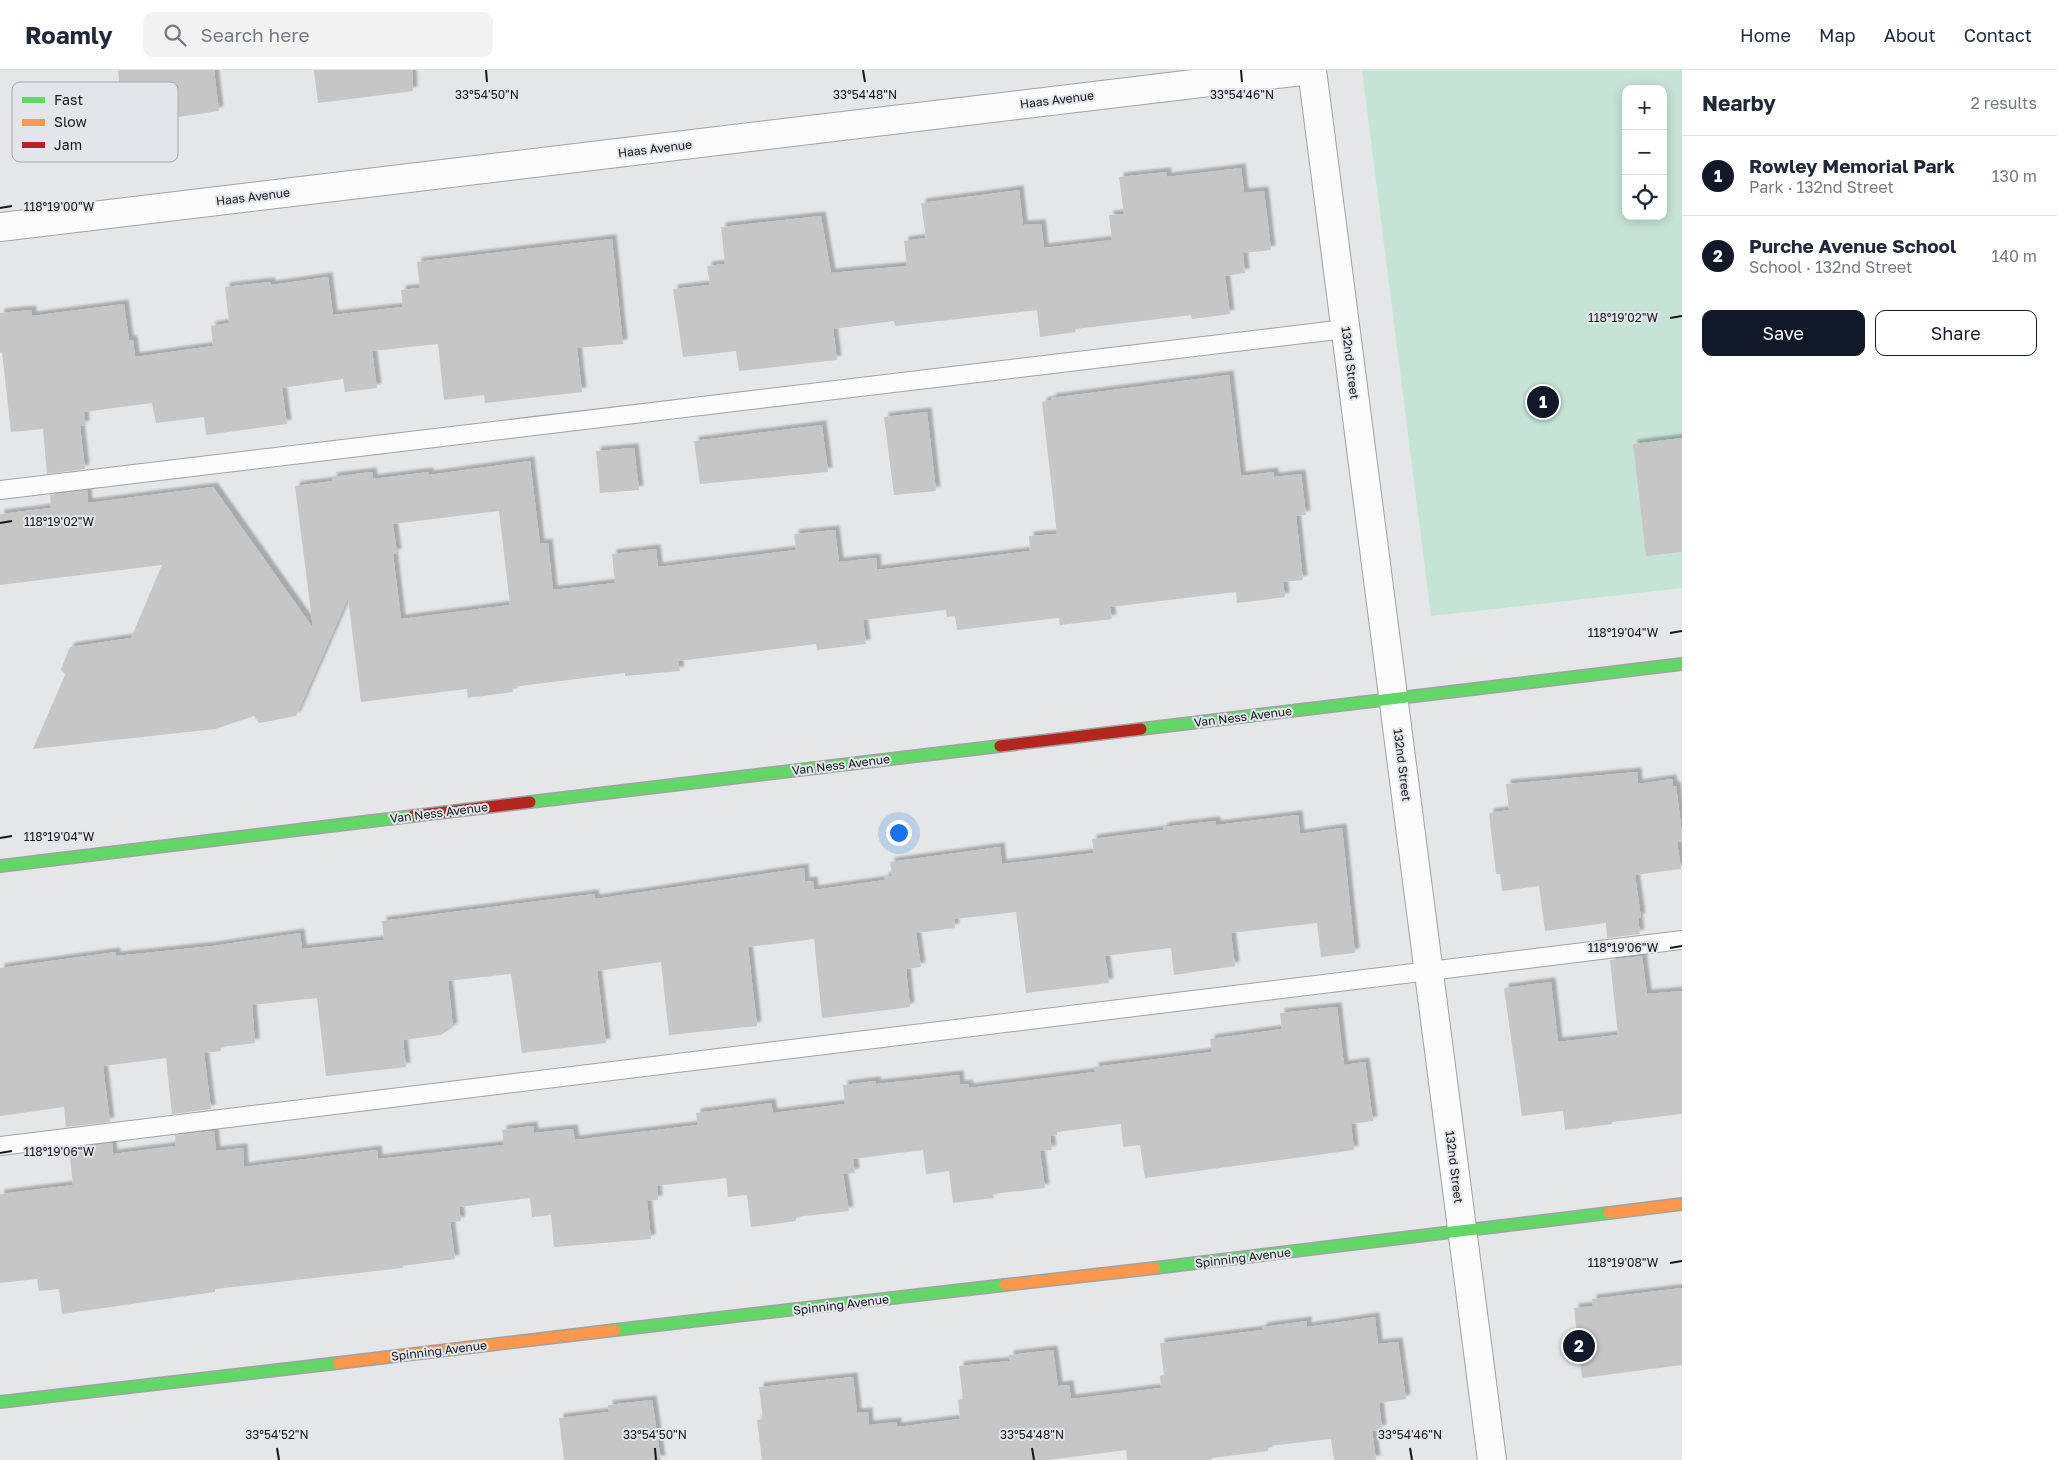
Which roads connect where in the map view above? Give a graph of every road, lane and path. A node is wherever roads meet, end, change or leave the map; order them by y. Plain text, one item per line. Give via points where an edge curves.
1 (1311, 70) edge
2 (0, 227) edge
3 (1345, 329) junction
4 (0, 490) edge
5 (1682, 664) edge
6 (1394, 699) junction
7 (0, 866) edge
8 (1682, 940) edge
9 (1429, 971) junction
10 (0, 1146) edge
11 (1682, 1204) edge
12 (1462, 1232) junction
13 (0, 1402) edge
14 (1492, 1460) edge

1 - 2 street, Haas Avenue
1 - 3 street, 132nd Street
3 - 4 lane
3 - 6 street, 132nd Street
5 - 6 main road, Van Ness Avenue
6 - 7 main road, Van Ness Avenue
6 - 9 street, 132nd Street
8 - 9 lane
9 - 10 lane
9 - 12 street, 132nd Street
11 - 12 main road, Spinning Avenue
12 - 13 main road, Spinning Avenue
12 - 14 street, 132nd Street

